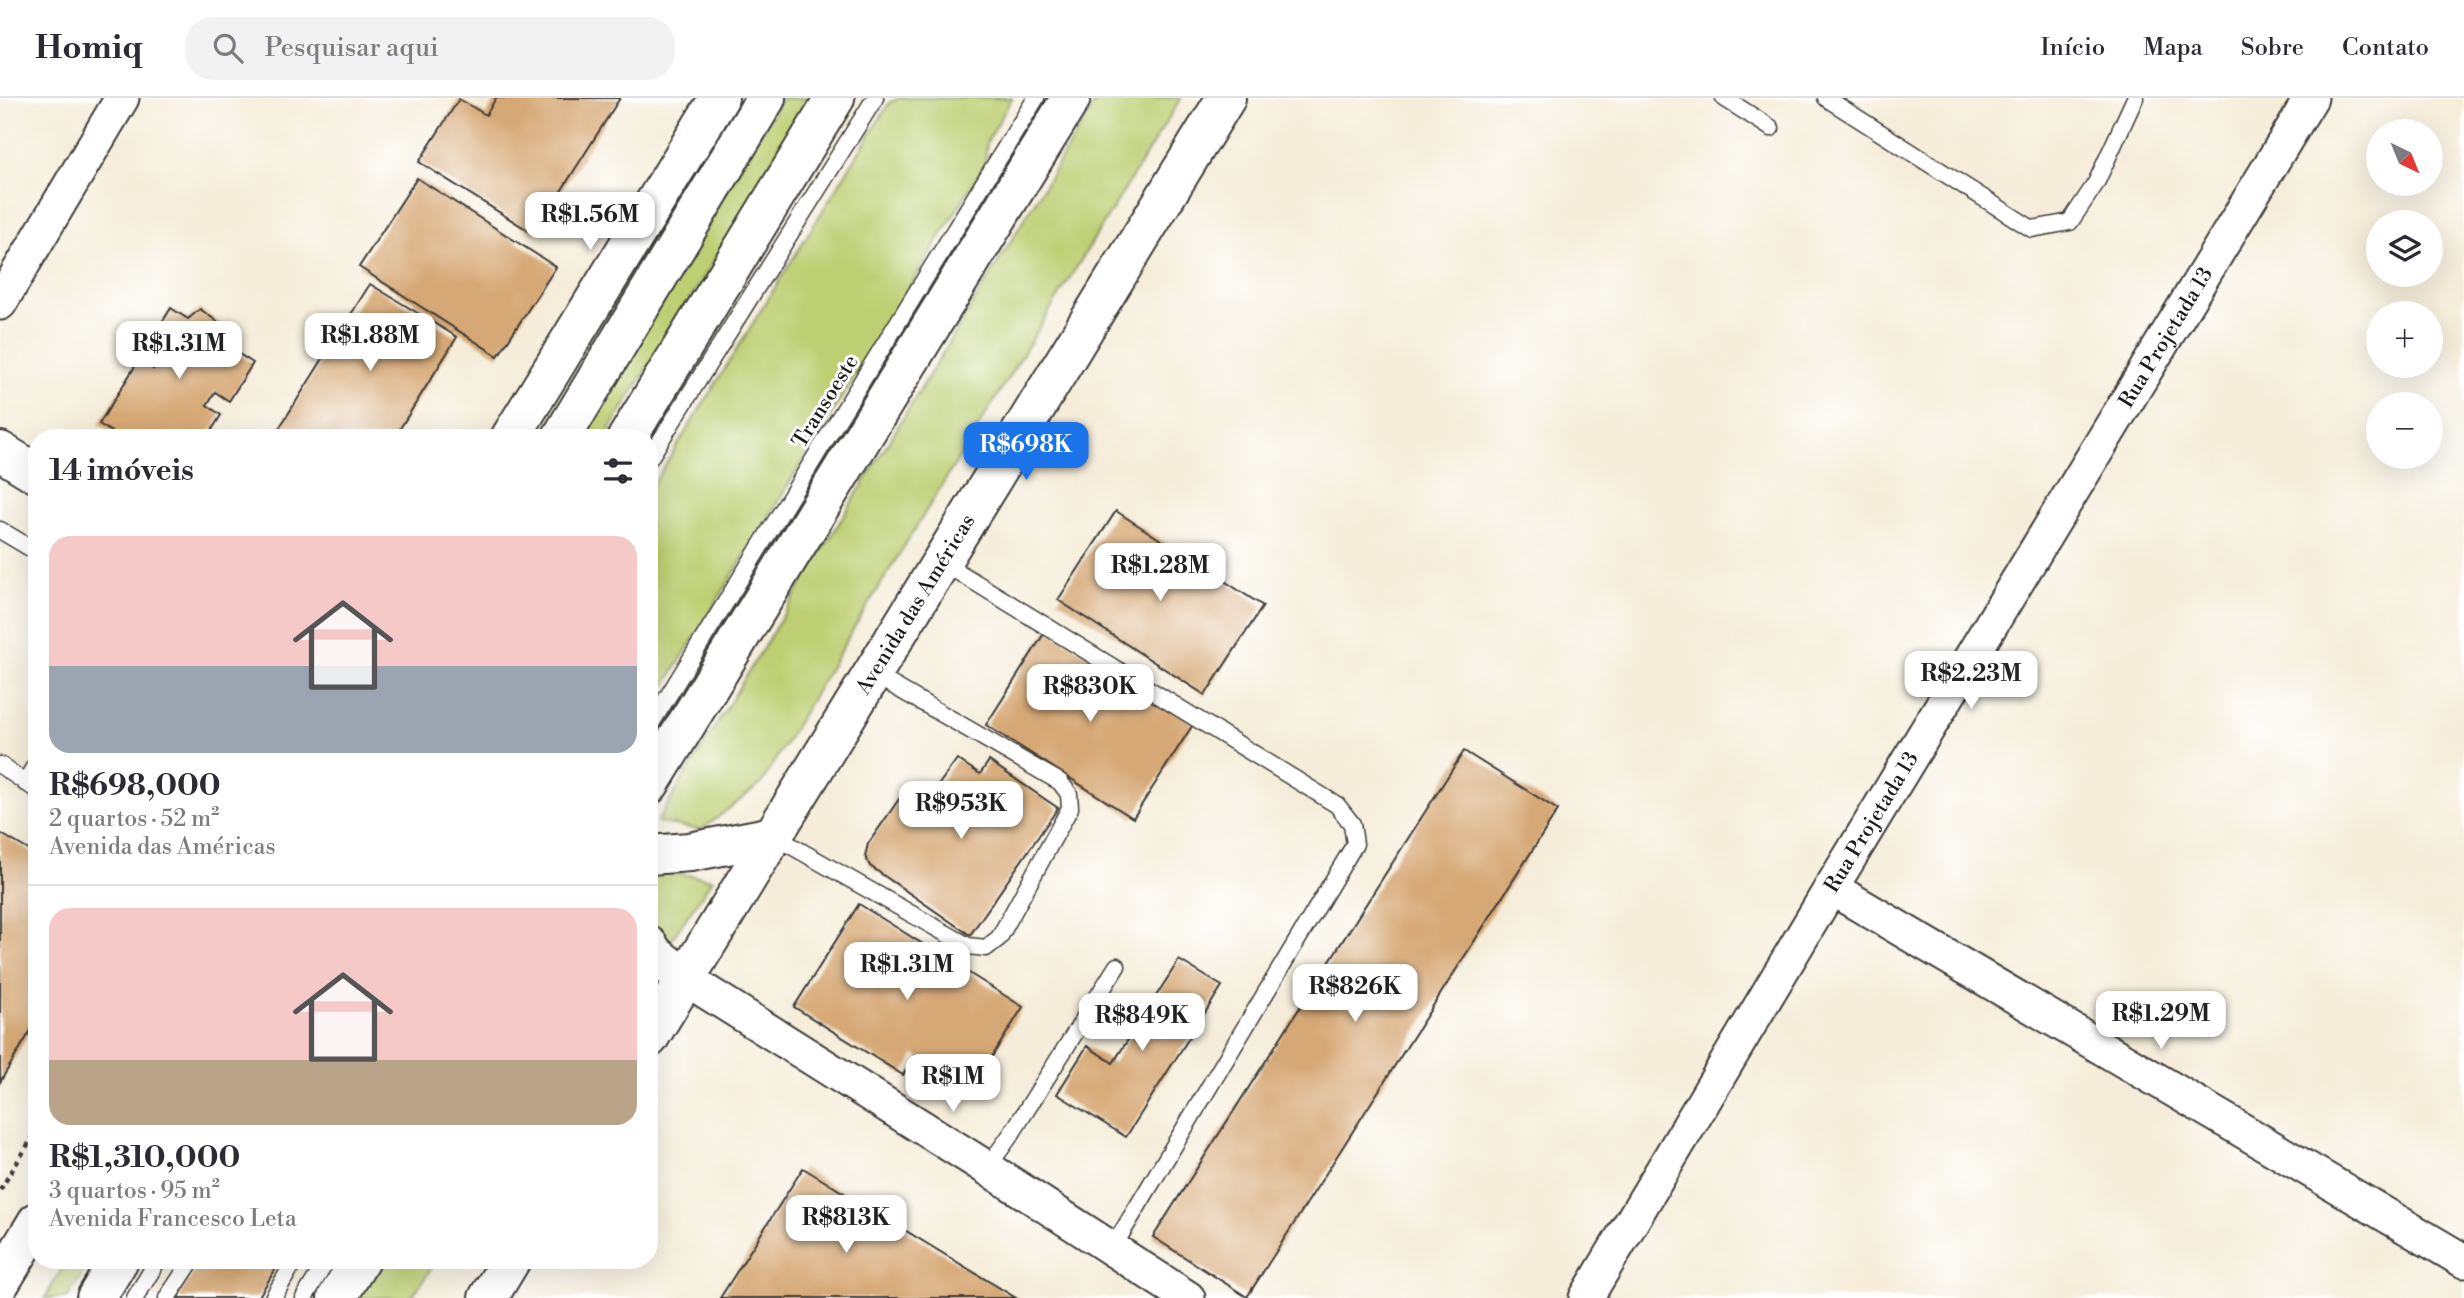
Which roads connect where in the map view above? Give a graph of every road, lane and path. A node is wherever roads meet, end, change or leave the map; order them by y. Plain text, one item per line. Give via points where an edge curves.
1 (122, 98) edge
2 (719, 98) edge
3 (766, 98) edge
4 (835, 98) edge
5 (875, 98) edge
6 (1025, 98) edge
7 (1036, 98) edge
8 (1071, 98) edge
9 (1226, 98) edge
10 (1724, 98) edge
11 (1826, 98) edge
12 (2135, 98) edge
13 (2311, 98) edge
14 (1771, 128) dead end
15 (995, 166) junction
16 (0, 303) edge
17 (516, 429) edge
18 (566, 429) edge
19 (632, 429) edge
20 (658, 445) edge
21 (0, 451) edge
22 (28, 468) edge
23 (1, 532) edge
24 (28, 547) edge
25 (942, 562) junction
26 (873, 674) junction
27 (658, 712) edge
28 (0, 765) edge
29 (658, 770) edge
30 (28, 784) edge
31 (774, 836) junction
32 (658, 854) edge
33 (1831, 888) junction
34 (658, 957) edge
35 (1117, 966) dead end
36 (686, 979) junction
37 (658, 1024) edge
38 (28, 1145) edge
39 (987, 1168) junction
40 (0, 1190) edge
41 (28, 1237) edge
42 (1112, 1249) junction
43 (2464, 1261) edge
44 (114, 1269) edge
45 (153, 1269) edge
46 (186, 1269) edge
47 (290, 1269) edge
48 (322, 1269) edge
49 (355, 1269) edge
50 (506, 1269) edge
51 (0, 1283) edge
52 (96, 1298) edge
53 (135, 1298) edge
54 (167, 1298) edge
55 (273, 1298) edge
56 (304, 1298) edge
57 (337, 1298) edge
58 (488, 1298) edge
59 (1188, 1298) edge
60 (1586, 1298) edge

1 - 16 street
2 - 17 main road
3 - 18 main road
4 - 19 main road
5 - 20 lane
6 - 15 lane via 998,142
7 - 15 lane, Transoeste
8 - 29 main road
9 - 25 main road, Avenida das Américas
10 - 14 lane
11 - 12 lane via 2032,229 2070,222 2096,183
13 - 33 street, Rua Projetada 13
15 - 27 lane, Transoeste
21 - 22 main road
23 - 24 lane
25 - 26 main road, Avenida das Américas
25 - 42 lane via 1337,805 1352,824 1355,844
26 - 31 main road, Avenida das Américas
26 - 31 lane via 1060,782 1069,794 1070,808 999,938 986,948 968,946
28 - 30 lane
31 - 32 main road
31 - 36 main road, Avenida das Américas
33 - 43 street
33 - 60 street, Rua Projetada 13
34 - 36 main road
35 - 39 lane
36 - 37 main road, Avenida das Américas
36 - 39 street
38 - 40 path
39 - 42 street
41 - 51 main road
42 - 59 street
44 - 52 main road
45 - 53 lane
46 - 54 lane
47 - 55 lane
48 - 56 lane
49 - 57 main road
50 - 58 main road

